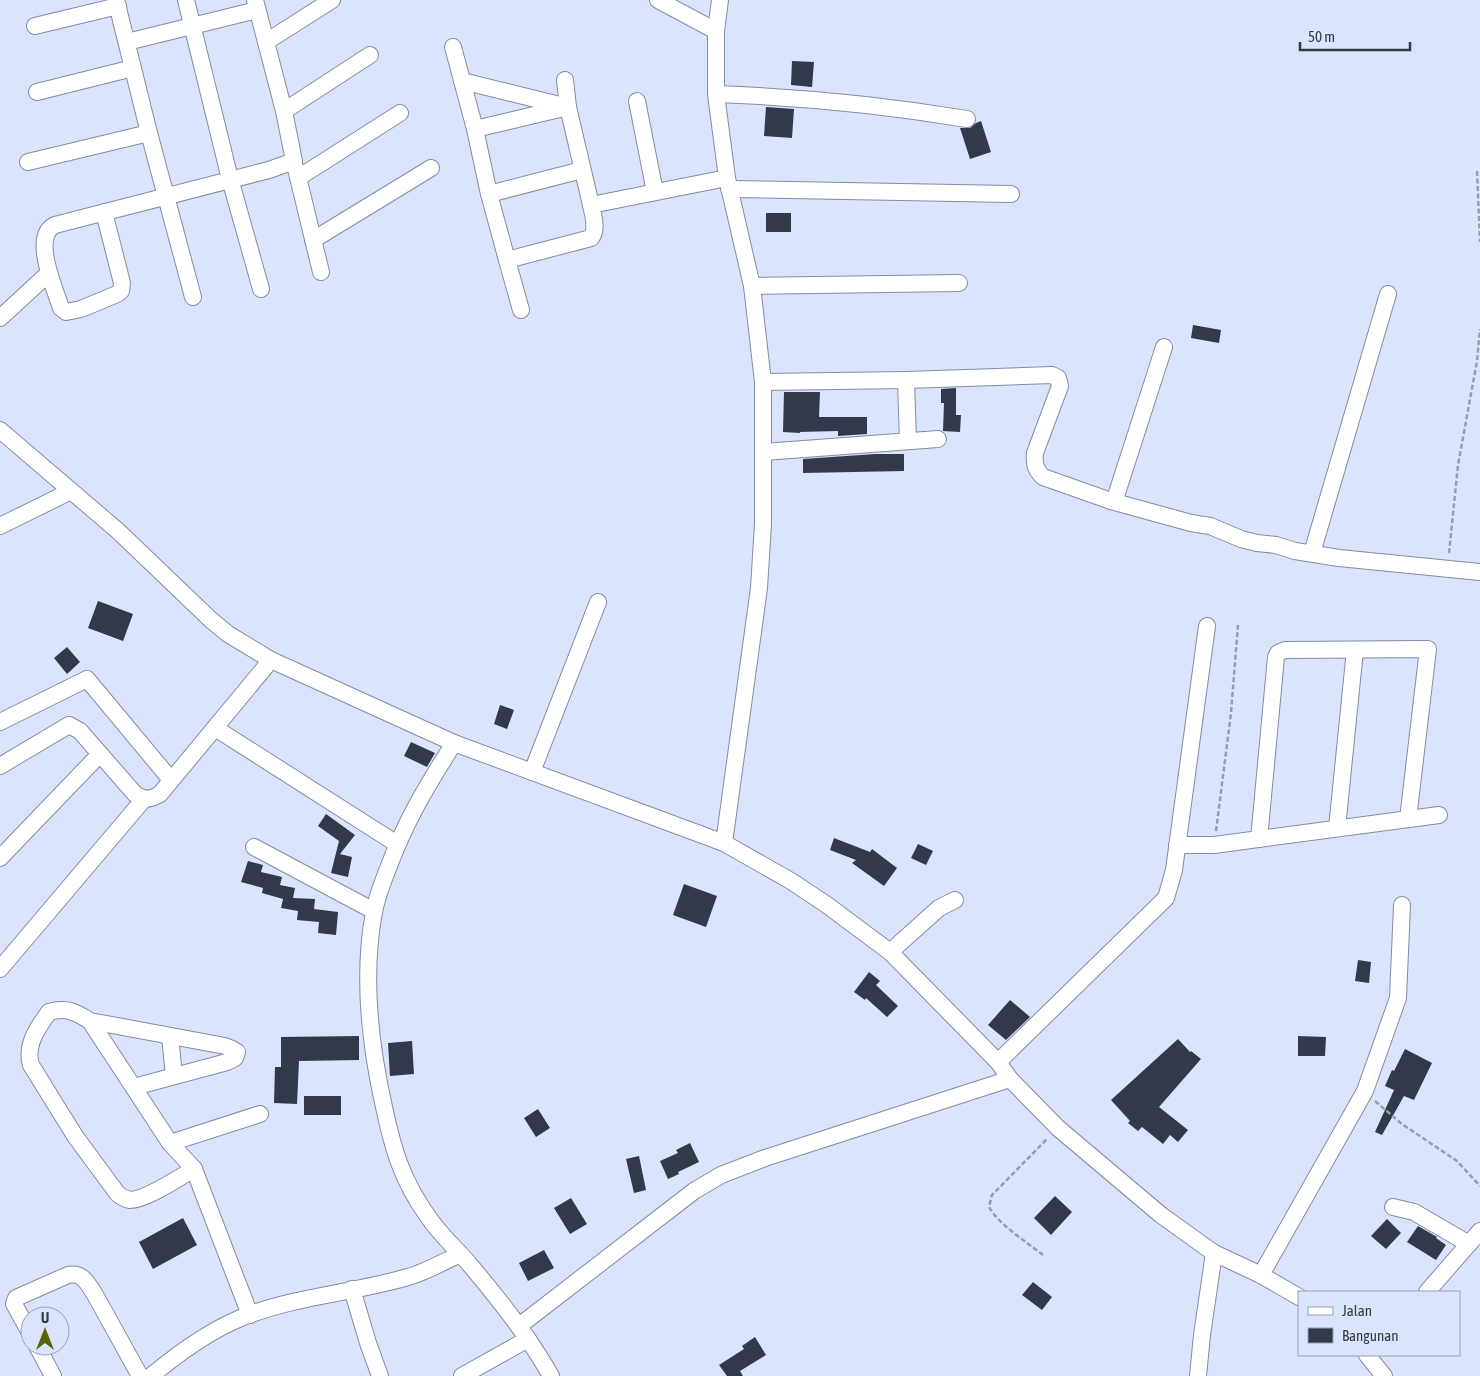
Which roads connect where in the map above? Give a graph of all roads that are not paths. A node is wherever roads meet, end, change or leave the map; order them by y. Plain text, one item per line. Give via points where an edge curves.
1 (186, 0) edge
2 (332, 0) edge
3 (658, 0) edge
4 (720, 0) edge
5 (117, 3) edge
6 (256, 5) edge
7 (35, 26) dead end
8 (192, 26) junction
9 (716, 31) junction
10 (127, 42) junction
11 (266, 42) junction
12 (454, 47) dead end
13 (370, 55) dead end
14 (133, 68) junction
15 (462, 80) junction
16 (565, 80) dead end
17 (36, 92) dead end
18 (716, 94) junction
19 (637, 101) dead end
20 (568, 107) junction
21 (284, 111) junction
22 (400, 113) dead end
23 (967, 119) dead end
24 (475, 129) junction
25 (149, 133) junction
26 (28, 162) dead end
27 (294, 162) junction
28 (431, 168) dead end
29 (582, 170) junction
30 (230, 178) junction
31 (298, 178) junction
32 (728, 184) junction
33 (655, 192) junction
34 (489, 194) junction
35 (1011, 194) dead end
36 (165, 196) junction
37 (591, 205) junction
38 (104, 212) junction
39 (313, 240) junction
40 (507, 260) junction
41 (321, 272) dead end
42 (49, 273) junction
43 (959, 283) dead end
44 (752, 286) junction
45 (261, 289) dead end
46 (1388, 294) dead end
47 (193, 297) dead end
48 (521, 310) dead end
49 (0, 318) edge
50 (1164, 347) dead end
51 (906, 380) junction
52 (763, 382) junction
53 (0, 430) edge
54 (938, 439) dead end
55 (908, 441) junction
56 (764, 452) junction
57 (71, 491) junction
58 (1112, 501) junction
59 (0, 526) edge
60 (1312, 553) junction
61 (1480, 572) edge
62 (598, 602) dead end
63 (1207, 626) dead end
64 (1356, 650) junction
65 (271, 660) junction
66 (0, 722) edge
67 (215, 728) junction
68 (454, 743) junction
69 (100, 754) junction
70 (0, 766) edge
71 (532, 772) junction
72 (171, 780) junction
73 (144, 799) junction
74 (1439, 815) dead end
75 (1408, 819) junction
76 (1337, 828) junction
77 (1259, 839) junction
78 (724, 842) junction
79 (397, 844) junction
80 (1177, 845) junction
81 (254, 847) dead end
82 (0, 858) edge
83 (956, 900) dead end
84 (1402, 905) dead end
85 (374, 912) junction
86 (890, 952) junction
87 (0, 969) edge
88 (90, 1021) junction
89 (170, 1036) junction
90 (998, 1062) junction
91 (174, 1076) junction
92 (1010, 1079) junction
93 (134, 1087) junction
94 (260, 1114) dead end
95 (170, 1143) junction
96 (194, 1169) junction
97 (1393, 1207) dead end
98 (1475, 1237) edge
99 (1214, 1253) junction
100 (460, 1254) junction
101 (1261, 1275) junction
102 (352, 1289) junction
103 (1428, 1291) edge
104 (1298, 1296) edge
105 (20, 1315) edge
106 (250, 1315) junction
107 (523, 1332) junction
108 (42, 1356) edge
109 (1370, 1356) edge
110 (53, 1376) edge
111 (140, 1376) edge
112 (151, 1376) edge
113 (380, 1376) edge
114 (462, 1376) edge
115 (551, 1376) edge
116 (1198, 1376) edge
117 (1384, 1376) edge

1 - 8 street
2 - 11 street
3 - 9 street
4 - 9 street
5 - 7 street
5 - 10 street
6 - 8 street
6 - 11 street
8 - 10 street
8 - 30 street
9 - 18 street
10 - 14 street
11 - 21 street
12 - 15 street
13 - 21 street
14 - 17 street
14 - 25 street
15 - 20 street
15 - 24 street
16 - 20 street
18 - 23 street via 787,96
18 - 32 street
19 - 33 street
20 - 24 street
20 - 29 street
21 - 27 street
22 - 31 street
24 - 34 street
25 - 26 street
25 - 36 street
27 - 30 street
27 - 31 street
28 - 39 street
29 - 34 street
29 - 37 street
30 - 36 street
30 - 45 street
31 - 39 street
32 - 33 street
32 - 35 street
32 - 44 street
33 - 37 street
34 - 40 street
36 - 38 street
36 - 47 street
37 - 40 street via 595,228 591,238
38 - 42 street via 47,230 44,242
38 - 42 street via 122,283 121,291 81,309 66,312 61,308
39 - 41 street
40 - 48 street
42 - 49 street
43 - 44 street
44 - 52 street
46 - 60 street
50 - 58 street
51 - 52 street
51 - 55 street
51 - 58 street via 1055,376 1060,386 1035,453 1037,471 1043,477
52 - 56 street
53 - 57 street
54 - 55 street
55 - 56 street
56 - 78 street via 759,588
57 - 59 street
57 - 65 street via 211,620
58 - 60 street via 1210,526 1241,539
60 - 61 street
62 - 71 street
63 - 80 street
64 - 75 street via 1428,650
64 - 76 street
64 - 77 street via 1285,650 1278,653
65 - 67 street
65 - 68 street
66 - 72 street via 87,679
67 - 72 street
67 - 79 street
68 - 71 street
68 - 79 street
69 - 70 street via 80,731 70,726
69 - 73 street via 135,794
69 - 82 street
71 - 78 street
72 - 73 street via 160,794
73 - 87 street
74 - 75 street
75 - 76 street
76 - 77 street
77 - 80 street via 1214,845
78 - 86 street via 791,881
79 - 85 street
80 - 90 street via 1166,898
81 - 85 street
83 - 86 street via 939,908
84 - 101 street via 1398,998 1365,1091
85 - 100 street via 369,966 371,1034 388,1125 400,1165 412,1190 428,1216
86 - 90 street
88 - 89 street
88 - 93 street
88 - 96 street via 66,1010 49,1012 30,1049 31,1065 75,1136 123,1198 137,1199
89 - 91 street
89 - 91 street via 224,1046 237,1052 235,1058 227,1062
90 - 92 street
91 - 93 street
92 - 99 street via 1058,1128 1161,1215
92 - 107 street via 721,1175 694,1191
93 - 95 street
94 - 95 street
95 - 96 street
96 - 106 street
97 - 98 street via 1414,1212
98 - 103 street
99 - 101 street
99 - 116 street
100 - 102 street via 409,1277
100 - 107 street
101 - 104 street
102 - 106 street
102 - 113 street
105 - 111 street via 14,1304 16,1298 68,1275 78,1274 94,1293
106 - 112 street via 209,1334
107 - 114 street
107 - 115 street
108 - 110 street
109 - 117 street

